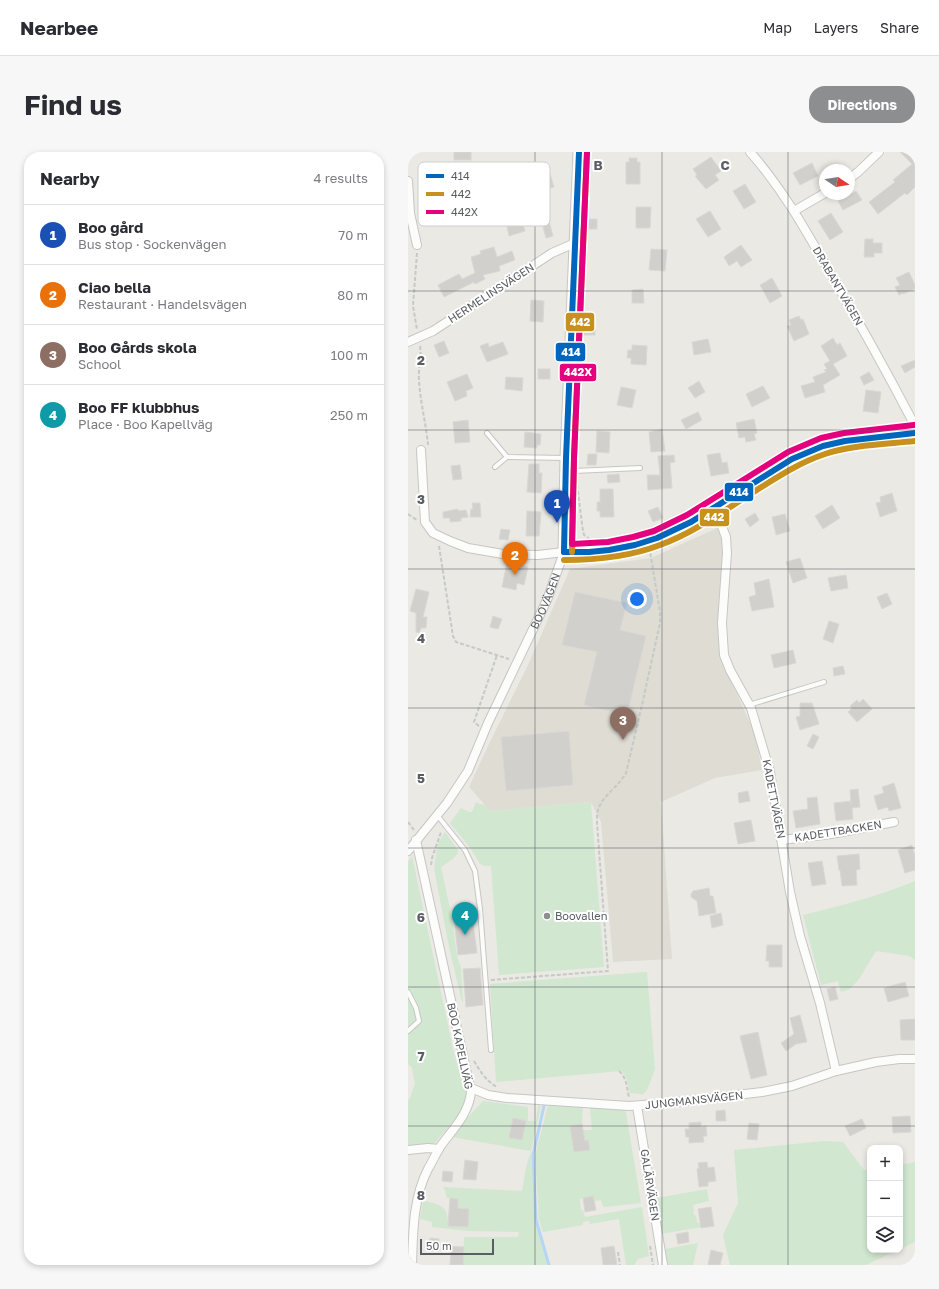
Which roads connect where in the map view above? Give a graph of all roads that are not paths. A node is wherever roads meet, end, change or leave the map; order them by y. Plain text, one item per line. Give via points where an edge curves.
1 (579, 152) edge
2 (750, 152) edge
3 (879, 152) edge
4 (855, 174) edge
5 (408, 181) edge
6 (819, 196) edge
7 (794, 211) junction
8 (575, 243) junction
9 (418, 244) road end
10 (408, 342) edge
11 (915, 426) edge
12 (487, 433) dead end
13 (915, 433) edge
14 (425, 448) road end
15 (507, 457) junction
16 (566, 458) junction
17 (495, 466) dead end
18 (640, 468) dead end
19 (566, 474) junction
20 (713, 508) junction
21 (564, 552) junction
22 (824, 682) dead end
23 (749, 705) junction
24 (437, 815) junction
25 (894, 822) dead end
26 (416, 840) junction
27 (782, 840) junction
28 (408, 851) edge
29 (408, 992) edge
30 (408, 1031) edge
31 (491, 1050) dead end
32 (915, 1059) edge
33 (836, 1072) junction
34 (471, 1088) junction
35 (637, 1106) junction
36 (439, 1149) junction
37 (408, 1150) edge
38 (412, 1265) edge
39 (663, 1265) edge

1 - 8 street
2 - 7 street, DRABANTVÄGEN
3 - 4 street
5 - 9 street via 410,213
6 - 7 street
7 - 11 street, DRABANTVÄGEN via 867,335
8 - 10 street, HERMELINSVÄGEN via 552,253 433,331
8 - 16 street
12 - 15 lane
13 - 20 street via 823,446 792,459
14 - 21 street via 425,522 433,533 468,548 503,554 538,555
15 - 16 lane
15 - 17 lane
16 - 19 street
18 - 19 lane via 574,471
19 - 21 street
20 - 21 street via 675,530 635,545 589,552
20 - 23 street, KADETTVÄGEN via 726,537 722,623 724,655
21 - 24 street, BOOVÄGEN via 547,600 468,771
22 - 23 lane
23 - 27 street, KADETTVÄGEN via 770,772
24 - 26 street, BOOVÄGEN
24 - 31 lane via 465,850 475,871
25 - 27 street, KADETTBACKEN
26 - 28 street, BOOVÄGEN
26 - 34 street, BOO KAPELLVÄG
27 - 33 street, KADETTVÄGEN via 786,872 799,930
29 - 30 lane via 419,1021
32 - 33 street, JUNGMANSVÄGEN via 889,1060
33 - 35 street, JUNGMANSVÄGEN via 792,1086 762,1092
34 - 35 street, JUNGMANSVÄGEN via 488,1095 507,1098
34 - 36 street, BOO KAPELLVÄG via 467,1108
35 - 39 street, GALÄRVÄGEN
36 - 37 street
36 - 38 street, BOO KAPELLVÄG via 423,1180 414,1211

